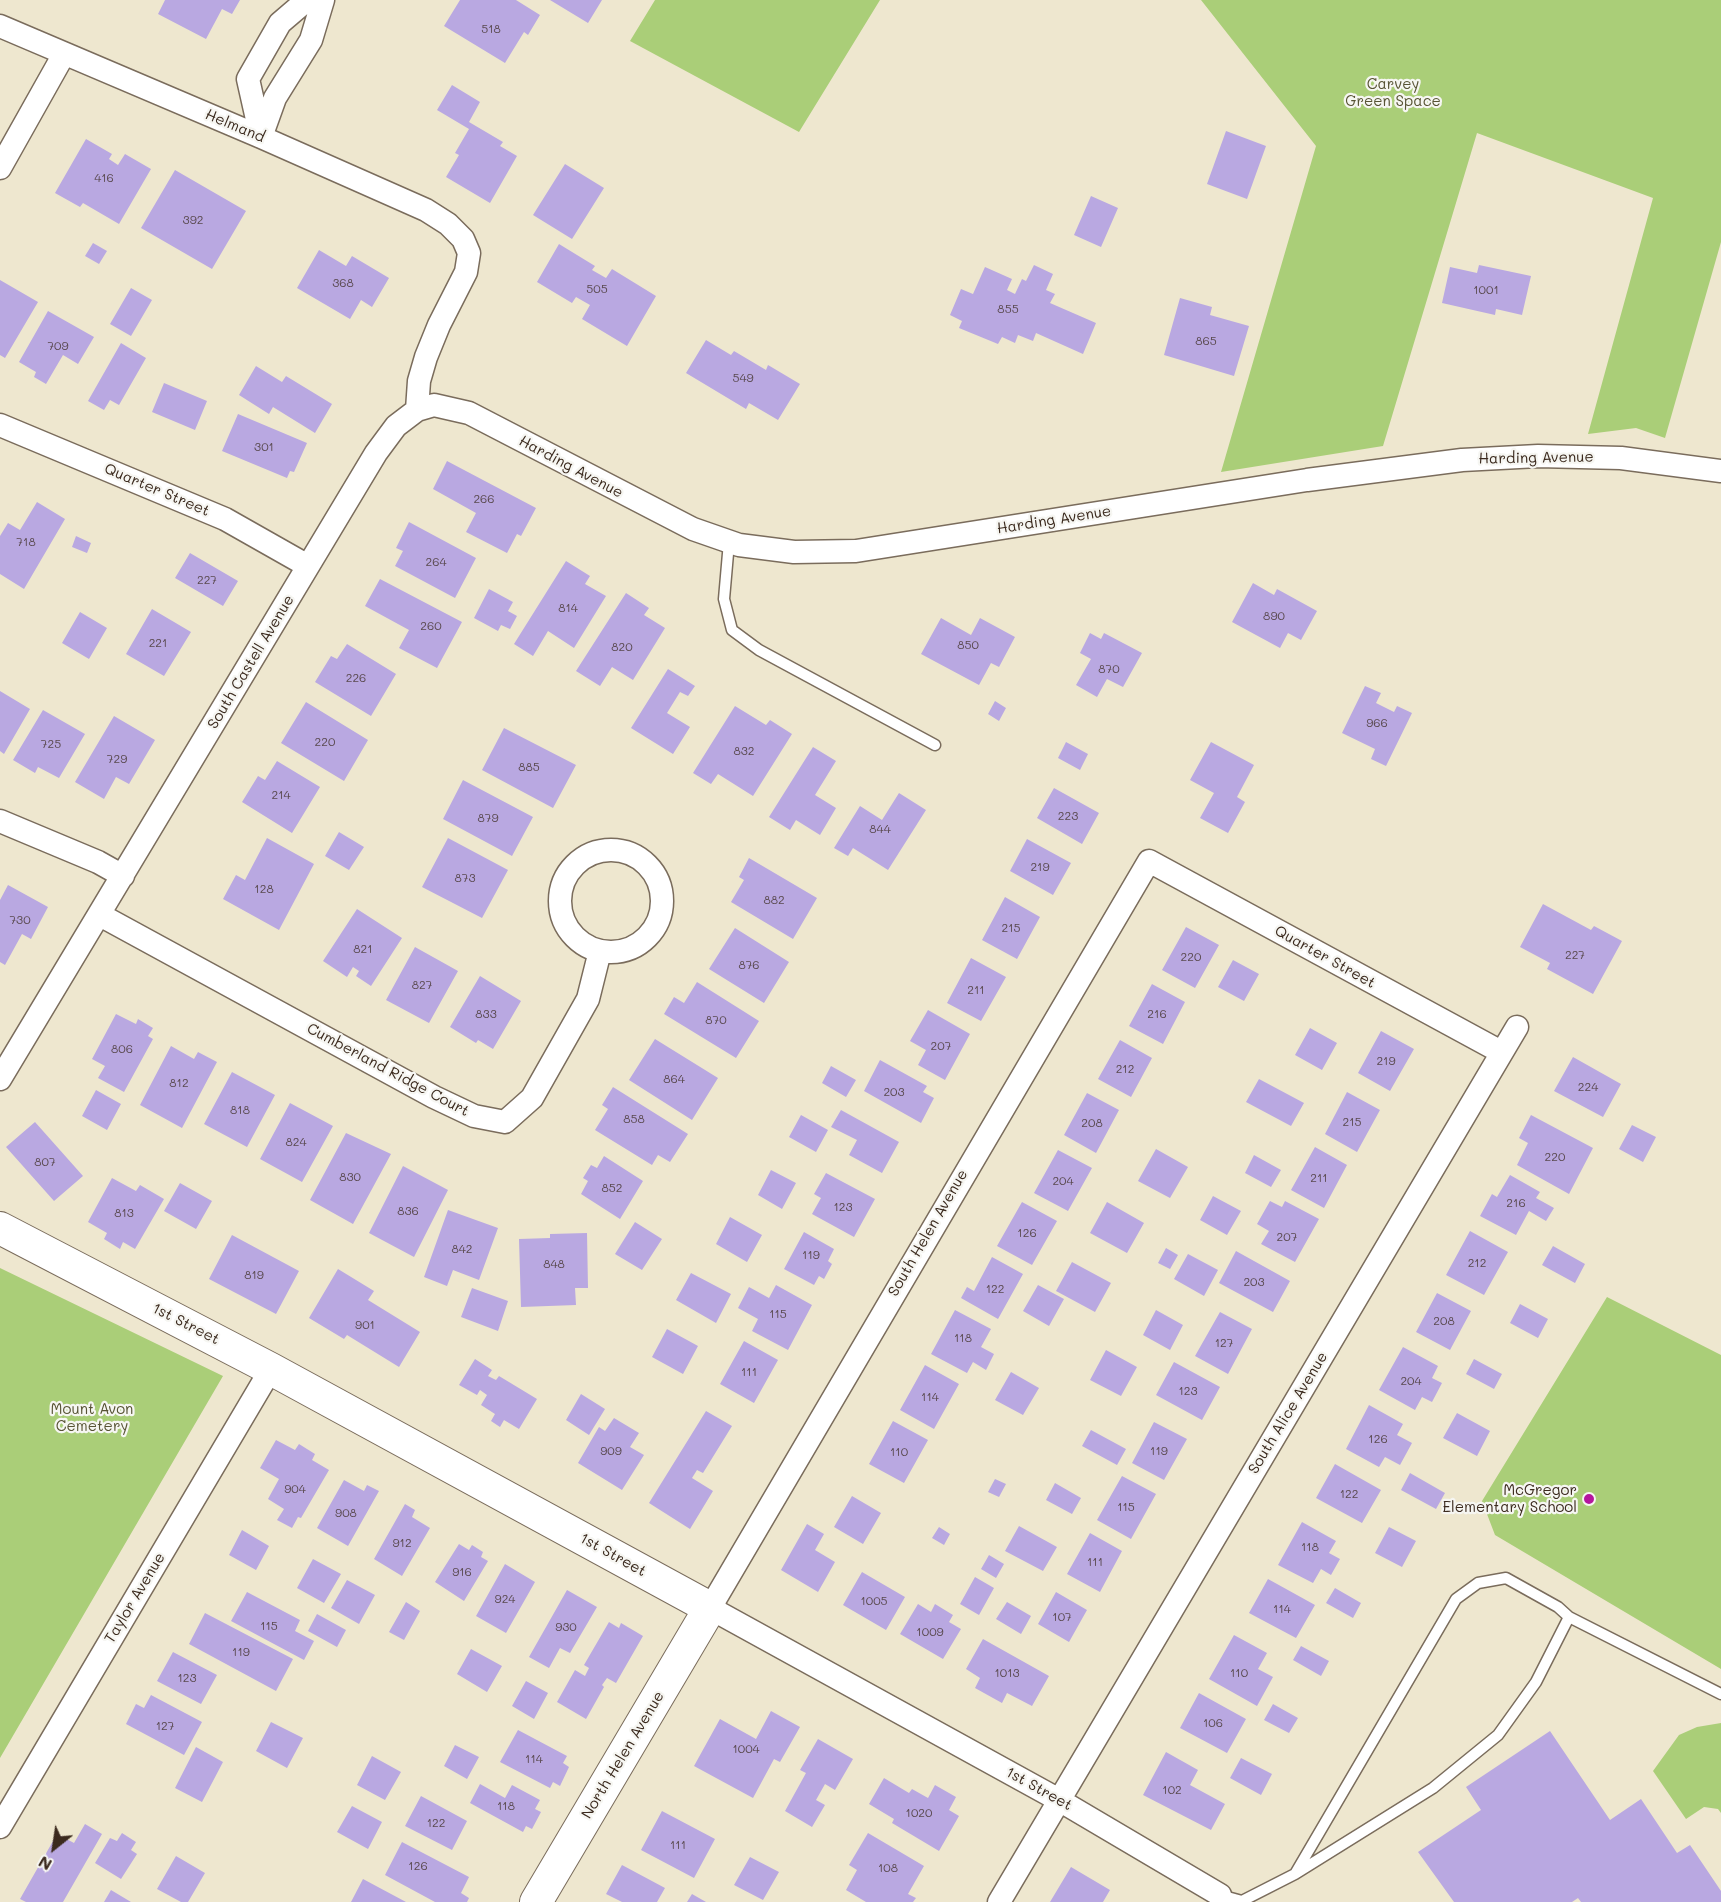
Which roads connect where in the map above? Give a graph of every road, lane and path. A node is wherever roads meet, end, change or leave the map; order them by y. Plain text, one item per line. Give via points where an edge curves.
1 (307, 0) edge
2 (323, 0) edge
3 (0, 26) edge
4 (64, 54) junction
5 (261, 137) junction
6 (0, 168) edge
7 (417, 410) junction
8 (0, 425) edge
9 (1721, 471) edge
10 (729, 542) junction
11 (308, 566) junction
12 (935, 745) dead end
13 (0, 820) edge
14 (1149, 861) joint
15 (123, 876) junction
16 (100, 915) junction
17 (600, 951) junction
18 (1517, 1027) dead end
19 (1501, 1052) junction
20 (0, 1079) edge
21 (0, 1228) edge
22 (271, 1369) junction
23 (710, 1608) junction
24 (1569, 1617) junction
25 (1721, 1694) edge
26 (1059, 1800) junction
27 (0, 1827) edge
28 (1295, 1874) junction
29 (1220, 1895) joint
30 (536, 1902) edge
31 (999, 1902) edge

1 - 5 street via 280,22 248,79
2 - 5 street via 311,40 274,98
3 - 4 street, Helmand
4 - 5 street, Helmand
4 - 6 street
5 - 7 street, Helmand via 426,210 463,239 469,254 466,272 426,357
7 - 10 street, Harding Avenue via 434,405 469,413 640,504
7 - 11 street, South Castell Avenue via 396,426 376,453
8 - 11 street, Quarter Street via 225,519
9 - 10 street, Harding Avenue via 1621,458 1538,456 1462,460 1307,480 856,551 794,552
10 - 12 lane via 724,599 732,630 759,651
11 - 15 street, South Castell Avenue
13 - 15 street
14 - 19 street, Quarter Street
14 - 23 street, South Helen Avenue
15 - 16 street, South Castell Avenue
16 - 17 street, Cumberland Ridge Court via 434,1097 474,1116 505,1122 532,1098 588,999
16 - 20 street, South Castell Avenue
17 - 17 street via 617,952 640,943 657,925 662,910 657,877 632,854 615,850 583,859 570,870 561,894 563,919 572,934 584,945
18 - 19 street, South Alice Avenue
19 - 26 street, South Alice Avenue
21 - 22 street, 1st Street
22 - 23 street, 1st Street
22 - 27 street, Taylor Avenue
23 - 26 street, 1st Street
23 - 30 street, North Helen Avenue
24 - 25 lane
24 - 28 lane via 1536,1682 1498,1735 1433,1788
24 - 28 lane via 1506,1578 1478,1582 1456,1599
26 - 29 street, 1st Street
26 - 31 street, South Alice Avenue
28 - 29 lane via 1242,1901

